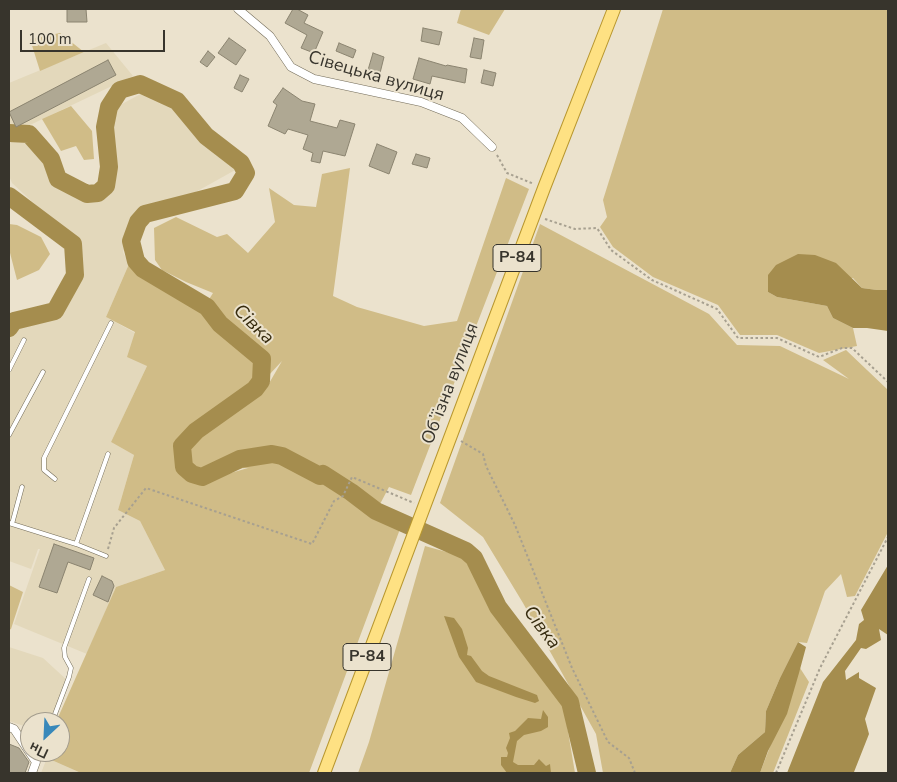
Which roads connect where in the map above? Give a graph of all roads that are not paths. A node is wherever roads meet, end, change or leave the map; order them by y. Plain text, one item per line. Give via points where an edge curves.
1 (238, 9) edge
2 (614, 9) edge
3 (492, 147) road end
4 (111, 323) dead end
5 (24, 340) dead end
6 (9, 370) edge
7 (43, 372) dead end
8 (9, 435) edge
9 (108, 454) dead end
10 (55, 479) dead end
11 (22, 487) dead end
12 (10, 523) edge
13 (76, 544) junction
14 (106, 556) road end
15 (89, 579) dead end
16 (56, 712) edge
17 (9, 727) edge
18 (20, 738) edge
19 (36, 762) edge
20 (32, 773) edge
21 (324, 773) edge

1 - 3 street, Сівецька вулиця via 270,36 291,67 314,79 421,102 462,118
2 - 21 main road, Обʼїзна вулиця / Р-84 via 450,434
4 - 10 lane via 44,458 44,470
5 - 6 lane
7 - 8 lane
9 - 13 lane
11 - 12 lane
12 - 13 lane
13 - 14 lane
15 - 16 lane via 64,648 71,668
17 - 18 street
19 - 20 street

